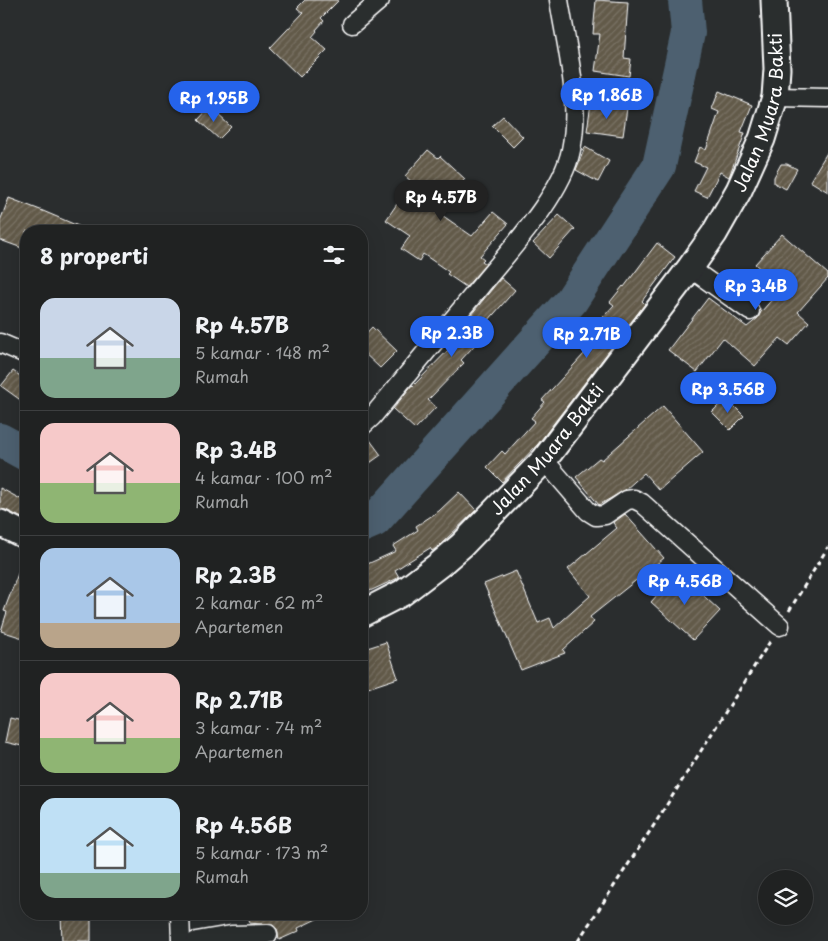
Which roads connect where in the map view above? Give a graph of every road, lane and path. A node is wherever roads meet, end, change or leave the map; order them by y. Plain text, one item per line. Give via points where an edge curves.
1 (380, 0) edge
2 (559, 0) edge
3 (774, 0) edge
4 (352, 24) dead end
5 (775, 97) junction
6 (828, 98) edge
7 (690, 268) junction
8 (750, 311) dead end
9 (0, 343) edge
10 (20, 351) edge
11 (368, 420) edge
12 (544, 460) junction
13 (0, 523) edge
14 (20, 533) edge
15 (828, 547) edge
16 (368, 610) edge
17 (780, 626) junction
18 (180, 920) edge
19 (268, 934) dead end
20 (181, 941) edge
21 (196, 941) edge
22 (578, 941) edge

1 - 4 street
2 - 11 street via 575,96 570,152 561,179 503,259
3 - 5 street, Jalan Muara Bakti
5 - 6 street
5 - 7 street, Jalan Muara Bakti via 762,139 739,190
7 - 8 street
7 - 12 street, Jalan Muara Bakti
9 - 10 street
12 - 16 street, Jalan Muara Bakti via 440,564 402,593
12 - 17 street via 596,516 605,515 627,500 642,503
13 - 14 street
15 - 17 path
17 - 22 path
18 - 20 street
19 - 21 street via 231,935

